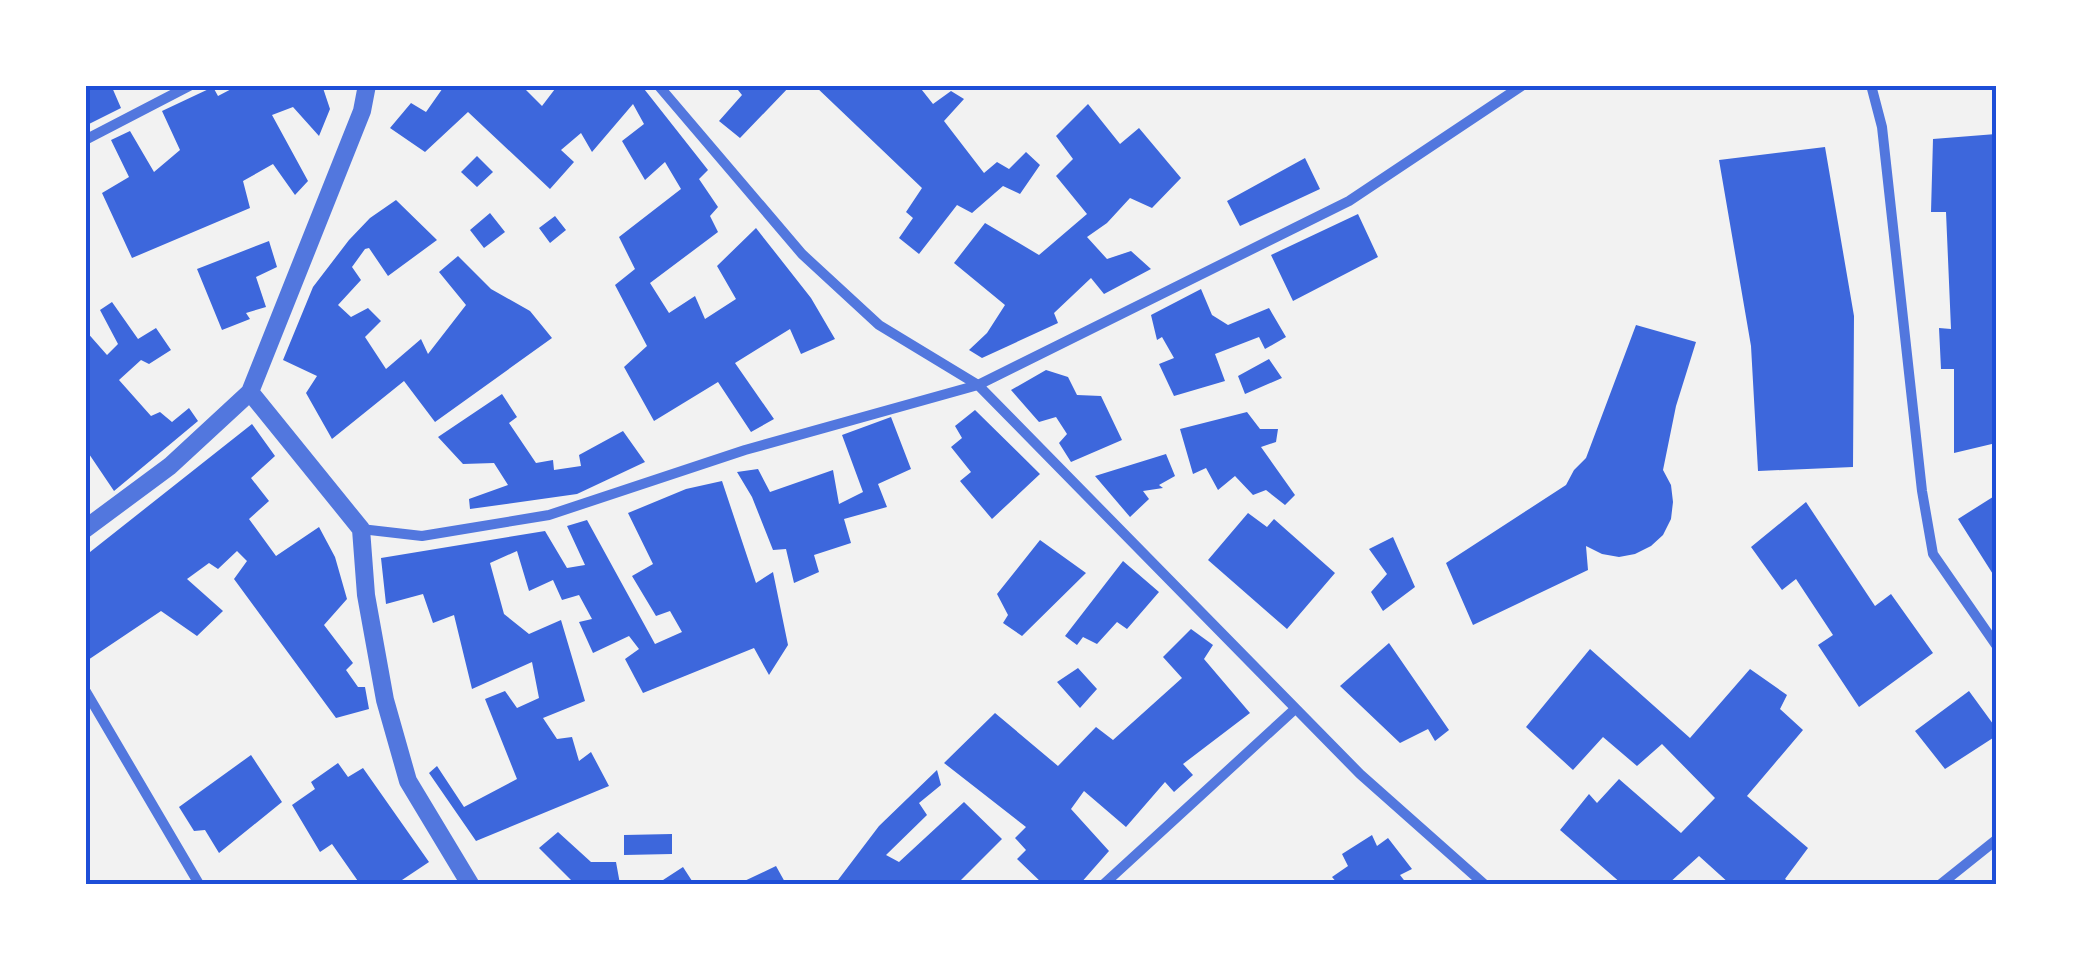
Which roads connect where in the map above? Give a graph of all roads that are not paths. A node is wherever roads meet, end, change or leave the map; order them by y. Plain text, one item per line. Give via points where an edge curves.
1 (191, 85) edge
2 (367, 85) edge
3 (658, 85) edge
4 (1524, 85) edge
5 (1871, 85) edge
6 (85, 140) edge
7 (978, 385) junction
8 (250, 392) junction
9 (85, 529) edge
10 (361, 530) junction
11 (1996, 645) edge
12 (85, 690) edge
13 (1295, 709) junction
14 (1996, 840) edge
15 (199, 884) edge
16 (470, 884) edge
17 (1104, 884) edge
18 (1484, 884) edge
19 (1941, 884) edge

1 - 6 street
2 - 8 street
3 - 7 street via 802,254 879,325
4 - 7 street via 1349,201
5 - 11 street via 1882,127 1934,554
7 - 10 street via 746,450 549,515 422,536
7 - 13 street
8 - 9 street via 170,466
8 - 10 street
10 - 16 street via 385,700 408,781
12 - 15 street
13 - 17 street
13 - 18 street
14 - 19 street

